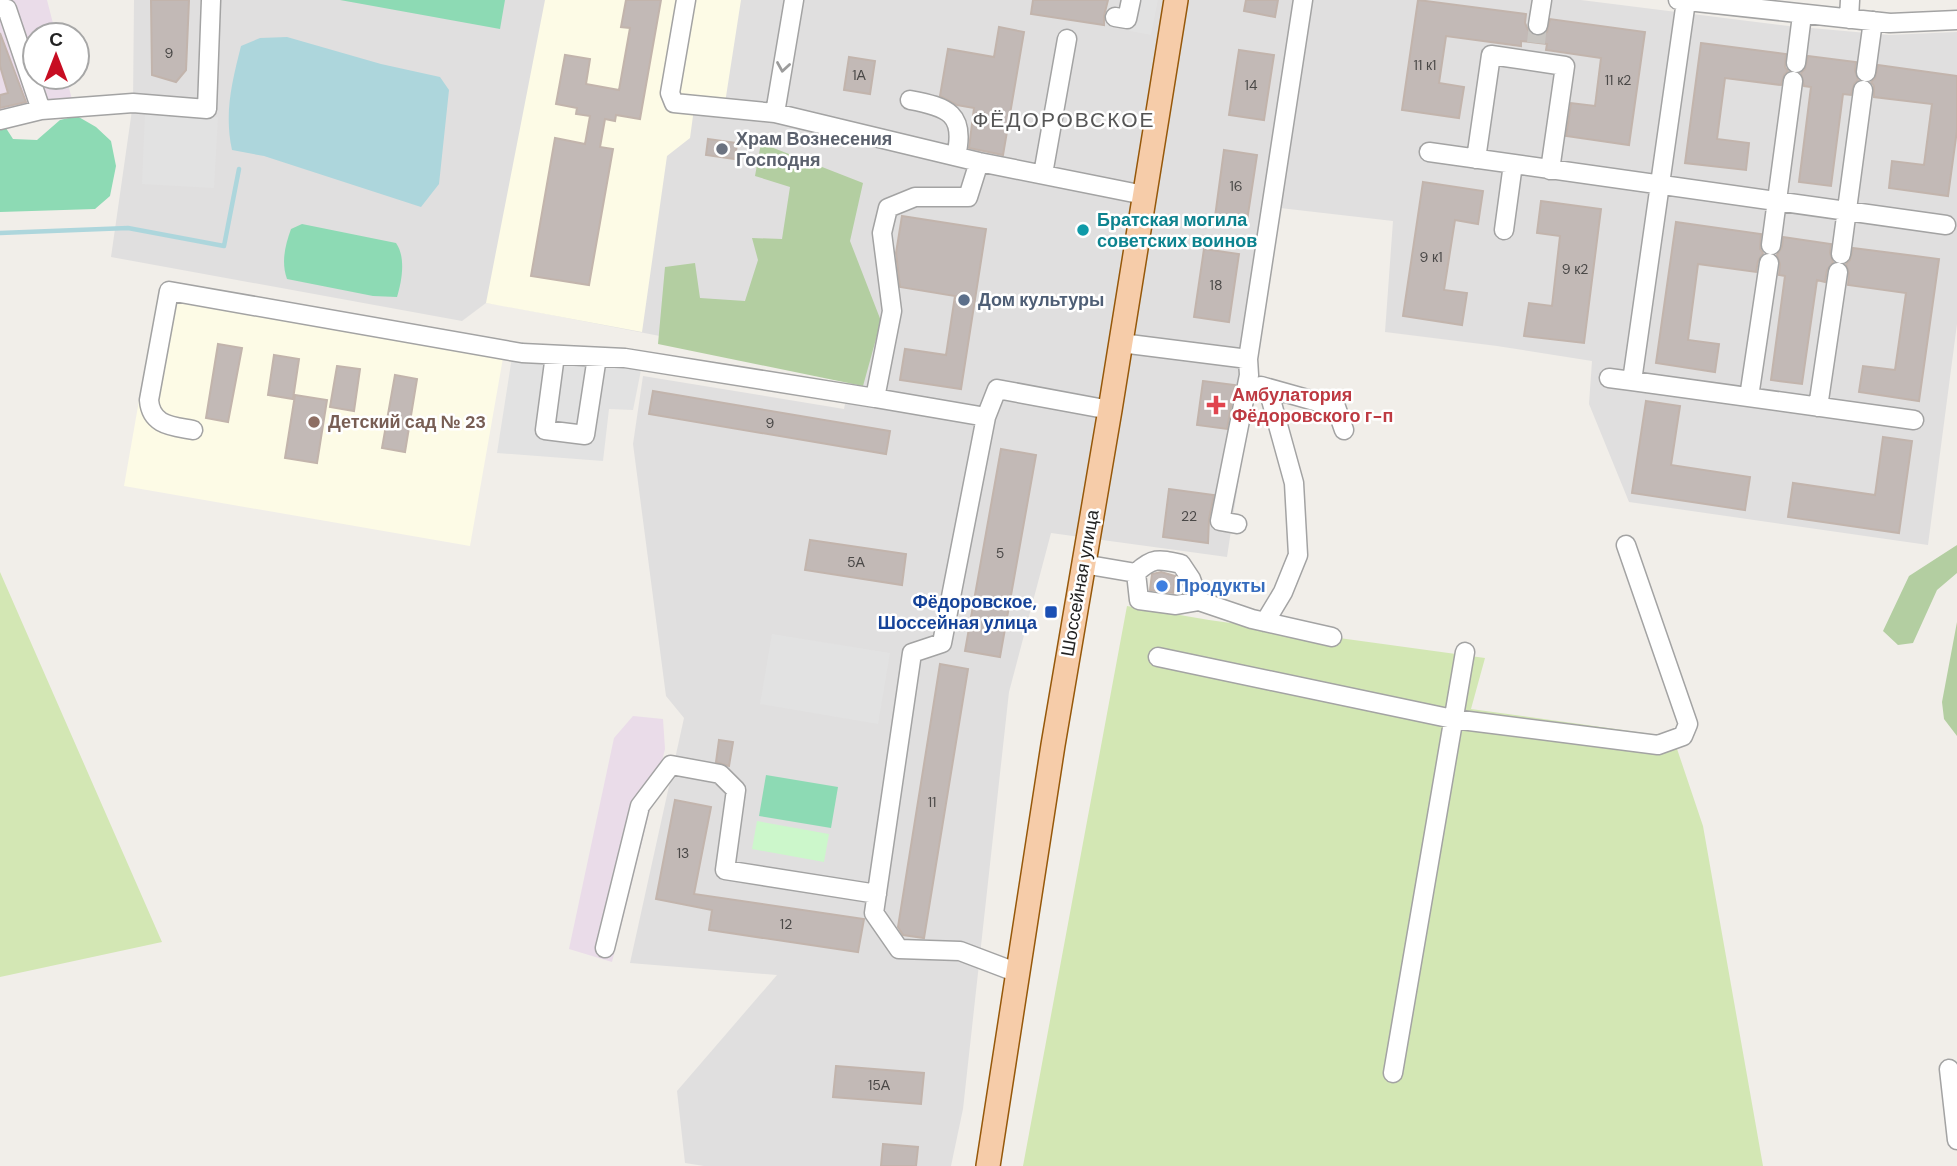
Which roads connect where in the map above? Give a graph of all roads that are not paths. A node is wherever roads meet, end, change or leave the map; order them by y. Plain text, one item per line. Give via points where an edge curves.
1 (211, 0) edge
2 (686, 0) edge
3 (794, 0) edge
4 (1131, 0) edge
5 (1177, 0) edge
6 (1303, 0) edge
7 (1542, 0) edge
8 (1678, 0) edge
9 (1850, 0) edge
10 (1686, 1) edge
11 (0, 8) edge
12 (1802, 15) junction
13 (1115, 17) dead end
14 (1849, 19) junction
15 (1957, 20) edge
16 (1873, 21) junction
17 (1067, 39) dead end
18 (1533, 61) junction
19 (910, 100) dead end
20 (41, 110) junction
21 (775, 113) junction
22 (0, 120) edge
23 (1429, 152) dead end
24 (957, 156) junction
25 (1476, 159) junction
26 (979, 162) junction
27 (1513, 164) junction
28 (1550, 170) junction
29 (1042, 174) junction
30 (1660, 185) junction
31 (1144, 195) junction
32 (1777, 202) junction
33 (1847, 211) junction
34 (1946, 225) dead end
35 (1504, 230) dead end
36 (1772, 245) dead end
37 (1769, 263) dead end
38 (1121, 343) junction
39 (555, 355) junction
40 (597, 357) junction
41 (1248, 359) junction
42 (1609, 378) dead end
43 (1248, 380) junction
44 (1632, 381) junction
45 (1268, 390) junction
46 (1749, 397) junction
47 (875, 398) junction
48 (1818, 407) junction
49 (1110, 410) junction
50 (986, 417) junction
51 (1914, 420) dead end
52 (194, 430) dead end
53 (1344, 430) dead end
54 (1237, 524) dead end
55 (1626, 545) dead end
56 (1083, 564) junction
57 (1136, 573) junction
58 (1199, 601) junction
59 (1265, 622) junction
60 (1332, 637) dead end
61 (1465, 652) dead end
62 (1158, 657) dead end
63 (1453, 719) junction
64 (877, 894) junction
65 (605, 948) dead end
66 (1018, 973) junction
67 (1949, 1069) dead end
68 (1393, 1073) dead end
69 (1957, 1140) edge
70 (988, 1166) edge

1 - 20 street via 207,109 133,103
2 - 21 street via 670,93 674,103
3 -> 21 street
4 - 13 street via 1127,19
5 - 31 main road, Шоссейная улица
6 - 41 street
7 - 18 street
8 - 10 street
9 - 14 street
10 - 12 street
10 - 30 street
11 - 20 street via 6,9
12 - 14 street
12 - 32 street
14 - 16 street
15 - 16 street
16 - 33 street
17 - 29 street
18 - 25 street via 1491,55
18 - 28 street via 1565,66
19 - 24 street via 934,104 958,122
20 - 22 street
21 - 24 street
23 - 25 street
24 - 26 street
25 - 27 street
26 - 29 street
26 - 47 street via 968,197 915,197 888,208 881,233 892,310
27 - 28 street
27 - 35 street
28 - 30 street
29 - 31 street
30 - 32 street
30 - 44 street
31 - 38 main road, Шоссейная улица
32 - 33 street
32 - 36 street
33 - 34 street
33 - 48 street
37 - 46 street
38 - 41 street
38 - 49 main road, Шоссейная улица
39 - 40 street
39 - 40 street via 545,430 585,435
39 - 52 street via 169,291 150,411 168,425
40 - 47 street
41 - 43 street
42 - 44 street
43 - 45 street
43 - 54 street via 1220,521
44 - 46 street
45 - 53 street via 1336,407
45 - 59 street via 1294,483 1298,555
46 - 48 street
47 - 50 street
48 - 51 street
49 - 50 street via 997,390
49 - 56 main road, Шоссейная улица
50 - 64 street via 942,643 912,653
55 - 63 street via 1688,724 1683,736 1658,745
56 - 57 street
56 - 66 main road, Шоссейная улица
57 - 58 street via 1139,600 1176,605
57 - 58 street via 1148,562 1161,559 1181,564
58 - 59 street
59 - 60 street
61 - 63 street
62 - 63 street
63 - 68 street
64 - 65 street via 725,870 736,790 720,774 671,765 640,806
64 - 66 street via 874,913 899,948 960,951
66 - 70 main road, Шоссейная улица
67 - 69 street

